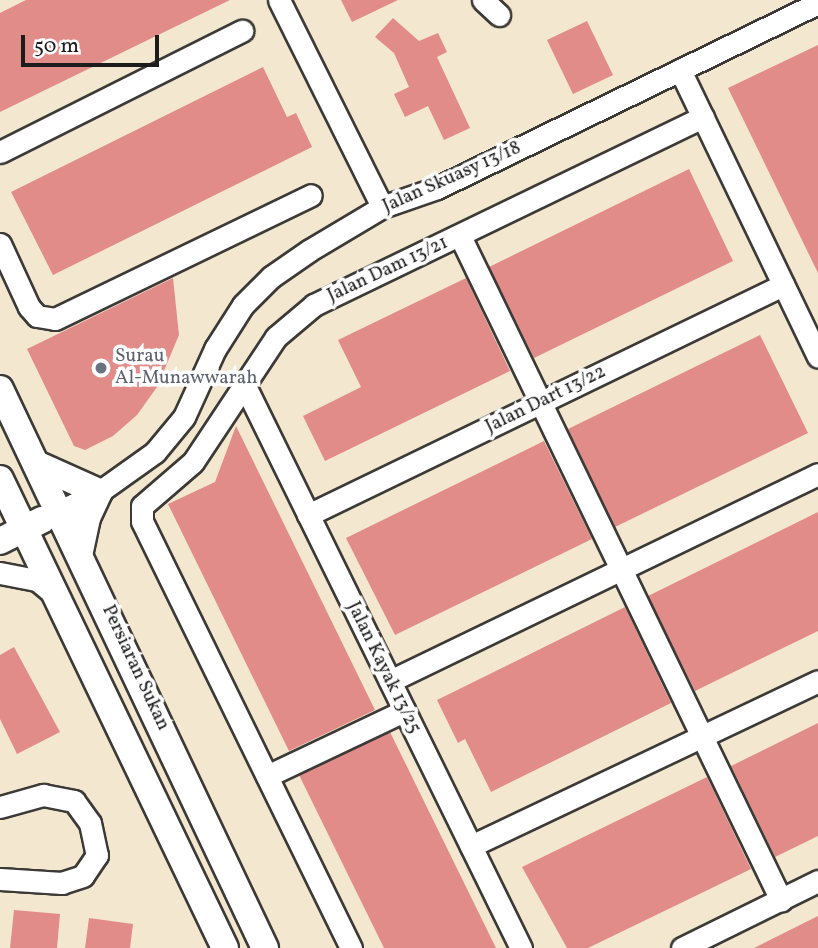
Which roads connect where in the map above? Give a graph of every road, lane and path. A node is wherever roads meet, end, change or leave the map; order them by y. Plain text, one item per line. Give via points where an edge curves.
1 (279, 0) edge
2 (484, 0) edge
3 (818, 4) edge
4 (499, 15) dead end
5 (242, 31) dead end
6 (680, 70) junction
7 (703, 117) junction
8 (0, 152) edge
9 (311, 195) dead end
10 (382, 208) junction
11 (460, 236) junction
12 (0, 244) edge
13 (783, 285) junction
14 (818, 357) edge
15 (246, 388) junction
16 (0, 389) edge
17 (541, 403) junction
18 (36, 464) junction
19 (818, 474) edge
20 (0, 479) edge
21 (99, 492) junction
22 (60, 511) junction
23 (308, 515) junction
24 (26, 528) junction
25 (0, 541) edge
26 (80, 552) junction
27 (621, 569) junction
28 (0, 573) edge
29 (62, 601) junction
30 (390, 681) junction
31 (818, 681) edge
32 (404, 711) junction
33 (702, 736) junction
34 (267, 776) junction
35 (0, 807) edge
36 (471, 846) junction
37 (0, 879) edge
38 (818, 881) edge
39 (781, 900) junction
40 (225, 948) edge
41 (265, 948) edge
42 (351, 948) edge
43 (521, 948) edge
44 (682, 948) edge

1 - 10 street
2 - 4 street
3 - 6 street, Jalan Skuasy 13/18
5 - 8 street
6 - 7 street
6 - 10 street, Jalan Skuasy 13/18 via 437,188
7 - 11 street, Jalan Dam 13/21
7 - 13 street
9 - 12 street via 55,319 37,316 29,307
10 - 21 street, Jalan Skuasy 13/18 via 271,277 243,305 215,349 184,417 155,452
11 - 15 street, Jalan Dam 13/21 via 303,312 276,337
11 - 17 street
13 - 14 street
13 - 17 street, Jalan Dart 13/22
15 - 23 street, Jalan Kayak 13/25
15 - 34 street, Jalan Dam 13/21 via 193,462 142,506 142,521
16 - 18 main road, Persiaran Sukan
17 - 23 street, Jalan Dart 13/22
17 - 27 street
18 - 21 main road
18 - 22 main road, Persiaran Sukan
19 - 27 street
20 - 24 main road, Persiaran Sukan
21 - 22 street, Jalan Skuasy 13/18
21 - 26 main road via 87,518
22 - 24 main road
22 - 26 main road, Persiaran Sukan
23 - 30 street, Jalan Kayak 13/25
24 - 25 main road
24 - 29 main road, Persiaran Sukan
26 - 41 main road, Persiaran Sukan
27 - 30 street
27 - 33 street
28 - 29 street via 37,580
29 - 40 main road, Persiaran Sukan
30 - 32 street, Jalan Kayak 13/25
31 - 33 street
32 - 34 street
32 - 36 street, Jalan Kayak 13/25
33 - 36 street
33 - 39 street
34 - 42 street
35 - 37 street via 43,794 74,801 90,823 97,855 83,876 62,883
36 - 43 street, Jalan Kayak 13/25
38 - 39 street
39 - 44 street

